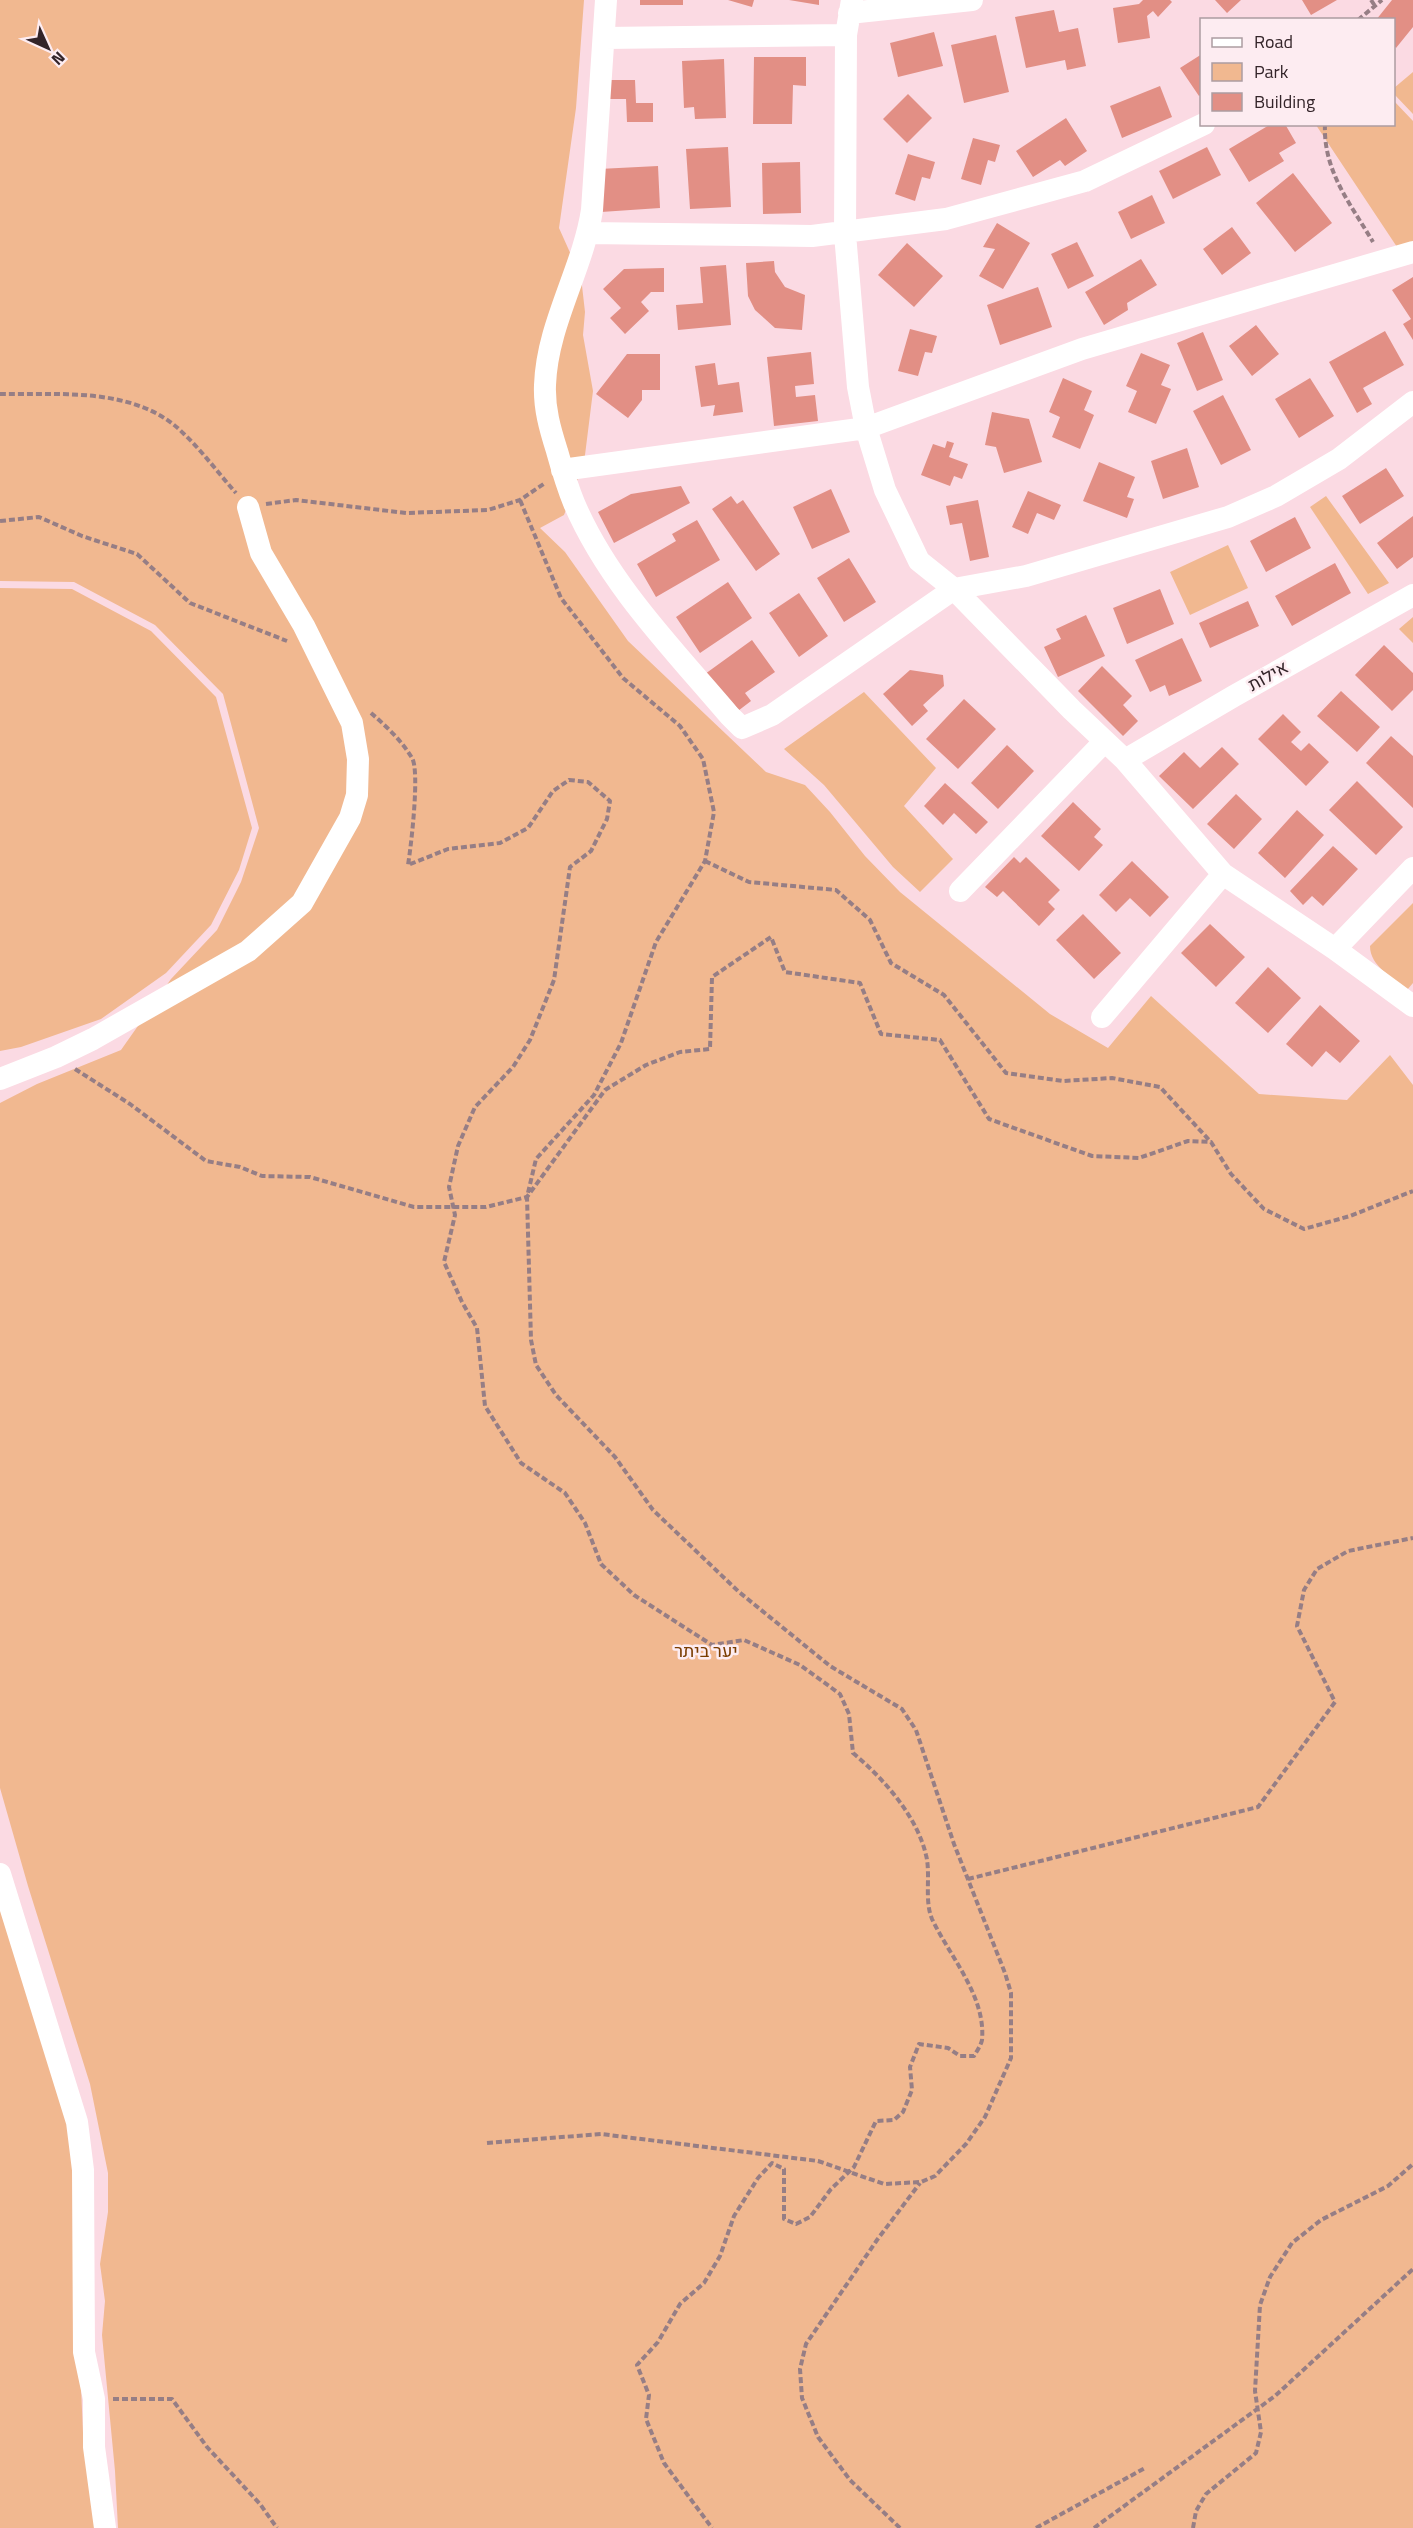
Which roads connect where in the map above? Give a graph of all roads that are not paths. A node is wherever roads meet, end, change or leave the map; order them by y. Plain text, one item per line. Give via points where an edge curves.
1 (606, 0) edge
2 (972, 0) edge
3 (849, 16) edge
4 (605, 38) junction
5 (1200, 126) edge
6 (588, 233) junction
7 (845, 234) junction
8 (1413, 252) edge
9 (1413, 402) edge
10 (866, 428) junction
11 (562, 470) junction
12 (248, 507) road end
13 (954, 589) junction
14 (1413, 595) edge
15 (1104, 742) junction
16 (1125, 760) junction
17 (1413, 868) edge
18 (1223, 874) junction
19 (960, 891) dead end
20 (1335, 949) junction
21 (1413, 1006) edge
22 (1102, 1017) dead end
23 (0, 1079) edge
24 (0, 1874) edge
25 (105, 2528) edge

1 - 4 street
2 - 3 street
3 - 4 street
3 - 7 street
4 - 6 street
5 - 7 street via 1085,181 946,219
6 - 7 street
6 - 11 street via 549,353 545,384 547,418
7 - 10 street via 858,387
8 - 10 street via 1082,349
9 - 13 street via 1339,459 1276,496 1228,517 1026,576
10 - 11 street
10 - 13 street via 885,490 919,561
11 - 13 street via 574,504 607,563 641,610 742,728 772,715
12 - 23 street via 261,553 304,626 352,723 358,768 357,795 350,818 302,903 248,951 93,1039
13 - 15 street
14 - 16 street, אילות
15 - 16 street
15 - 19 street
16 - 18 street
17 - 20 street
18 - 20 street
18 - 22 street
20 - 21 street
24 - 25 street via 77,2122 84,2170 84,2352 94,2399 94,2447

